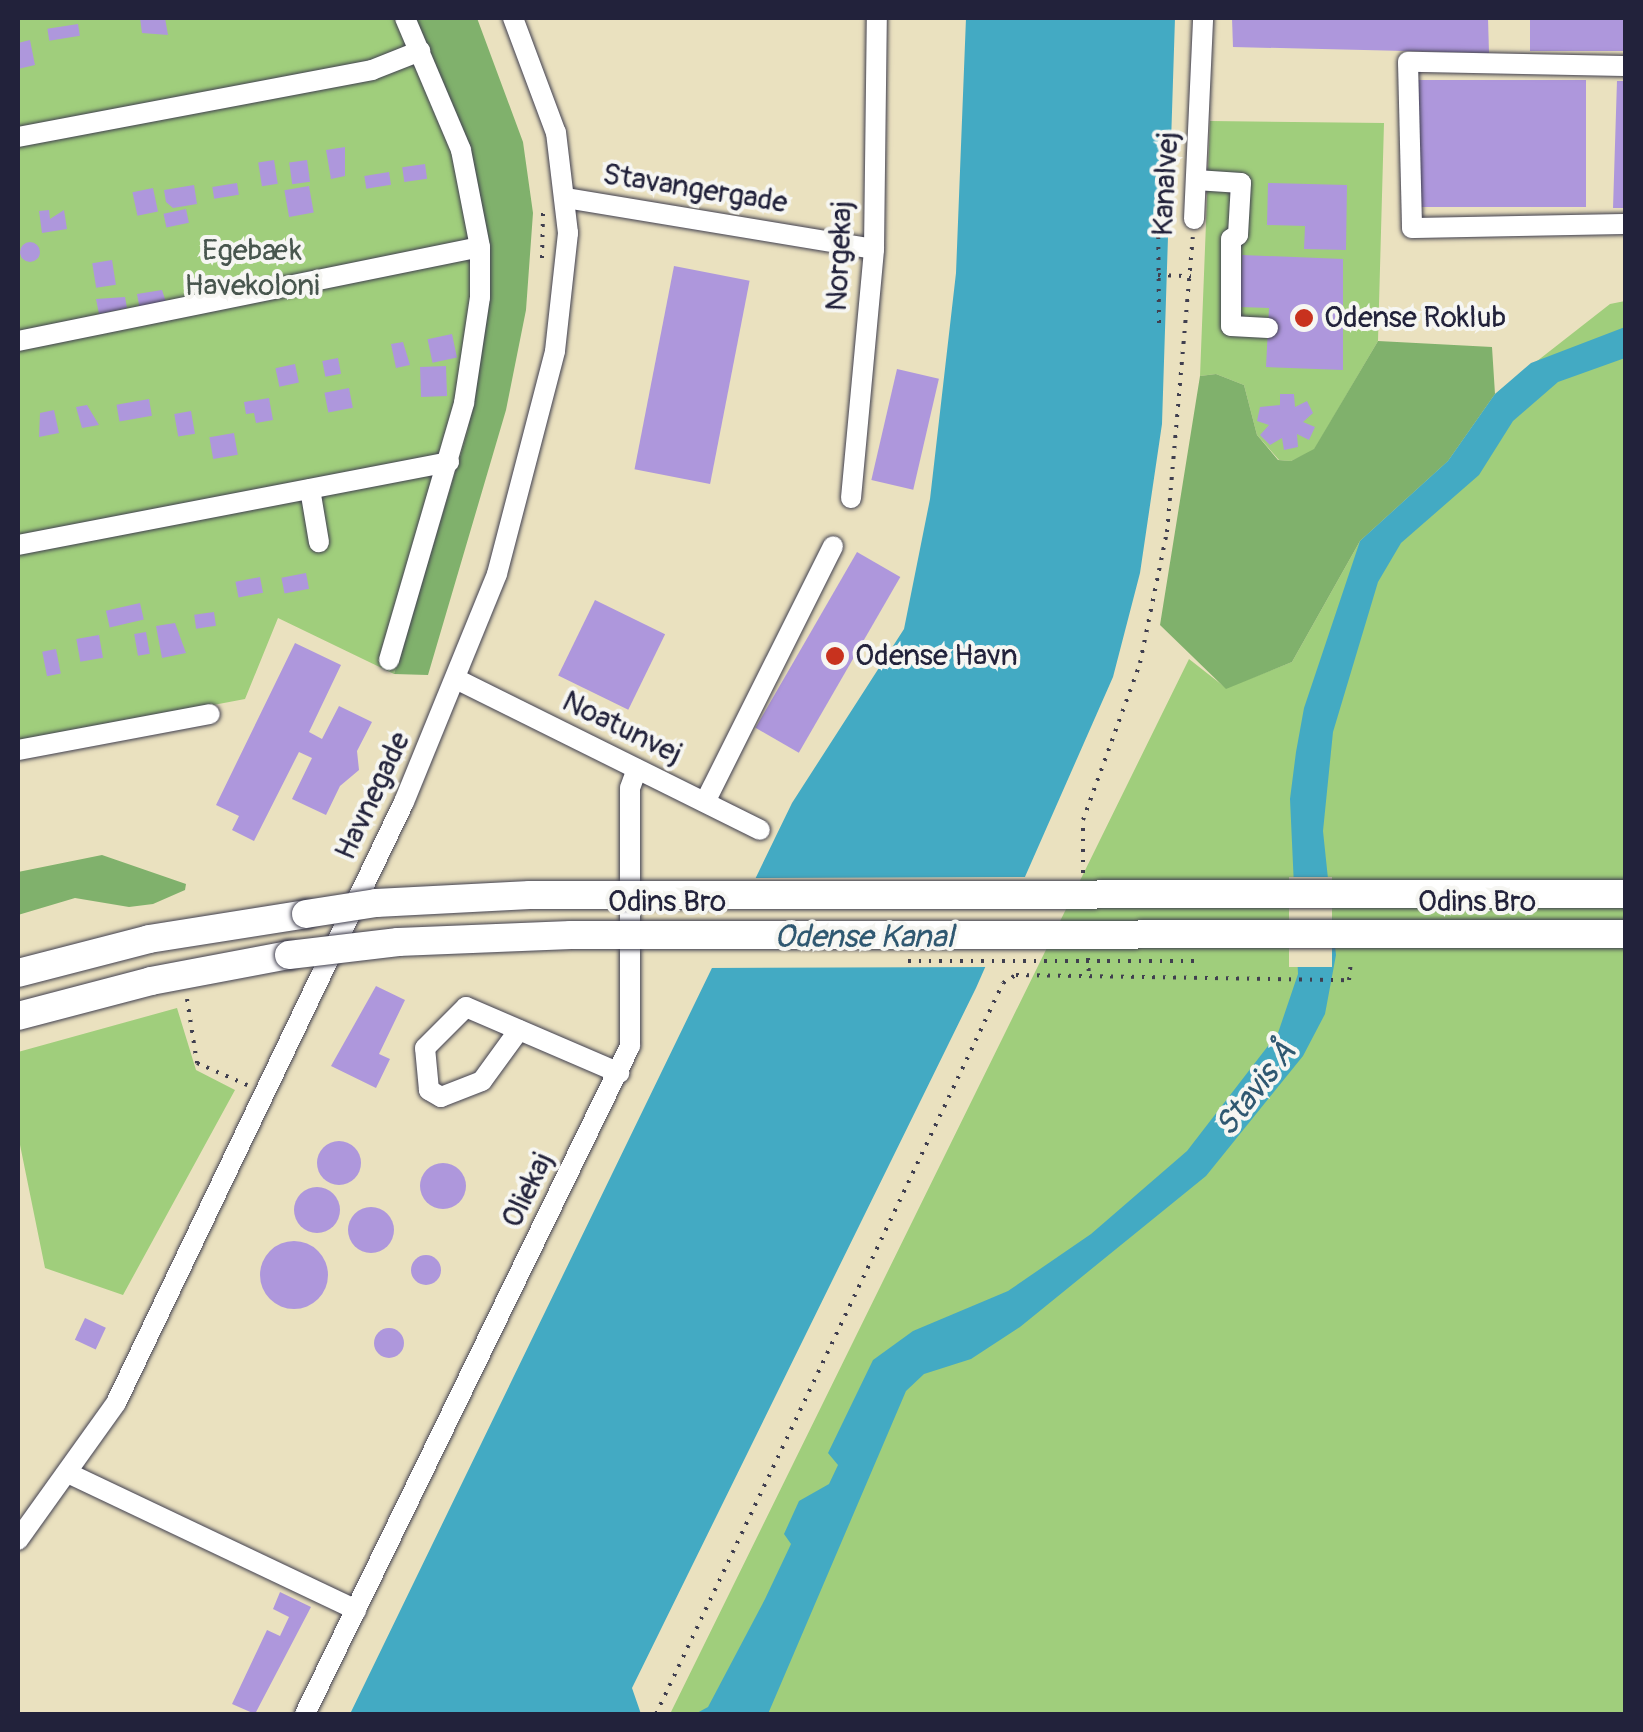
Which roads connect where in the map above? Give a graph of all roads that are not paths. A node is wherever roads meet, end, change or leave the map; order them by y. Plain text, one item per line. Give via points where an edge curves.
1 (405, 18) edge
2 (513, 18) edge
3 (877, 18) edge
4 (1202, 18) edge
5 (420, 52) junction
6 (1626, 66) edge
7 (18, 137) edge
8 (1196, 180) junction
9 (566, 198) junction
10 (1194, 218) road end
11 (1626, 224) edge
12 (480, 248) junction
13 (874, 249) junction
14 (1268, 328) dead end
15 (18, 342) edge
16 (448, 462) junction
17 (310, 489) junction
18 (851, 498) dead end
19 (319, 542) dead end
20 (18, 545) edge
21 (832, 546) dead end
22 (389, 660) dead end
23 (458, 680) junction
24 (210, 714) dead end
25 (18, 750) edge
26 (637, 769) junction
27 (705, 802) junction
28 (760, 830) dead end
29 (1626, 894) edge
30 (1626, 934) edge
31 (18, 973) edge
32 (18, 1016) edge
33 (519, 1030) junction
34 (619, 1073) junction
35 (70, 1474) junction
36 (18, 1540) edge
37 (356, 1610) junction
38 (305, 1714) edge

1 - 5 street
2 - 9 street, Havnegade via 556,134
3 - 13 street, Norgekaj
4 - 8 street, Kanalvej
5 - 7 street via 372,70
5 - 12 street via 460,150
6 - 11 street via 1408,62 1412,228
8 - 10 street, Kanalvej
8 - 14 street via 1242,183 1238,235 1232,239 1230,326
9 - 13 street, Stavangergade
9 - 23 street, Havnegade via 555,350 497,574
12 - 15 street
12 - 16 street via 474,352
13 - 18 street, Norgekaj
16 - 17 street
16 - 22 street
17 - 19 street
17 - 20 street
21 - 27 street
23 - 26 street, Noatunvej
23 - 35 street, Havnegade via 116,1403
24 - 25 street
26 - 27 street, Noatunvej
26 - 34 street, Oliekaj via 630,788 630,1046
27 - 28 street, Noatunvej
29 - 31 main road, Odins Bro, bridge via 530,895 376,903 149,939
30 - 32 main road, Odins Bro, bridge via 570,935 398,942 151,980
33 - 33 street via 466,1007 425,1048 429,1090 440,1098 482,1081
33 - 34 street
34 - 37 street, Oliekaj
35 - 36 street, Havnegade
35 - 37 street
37 - 38 street, Oliekaj

